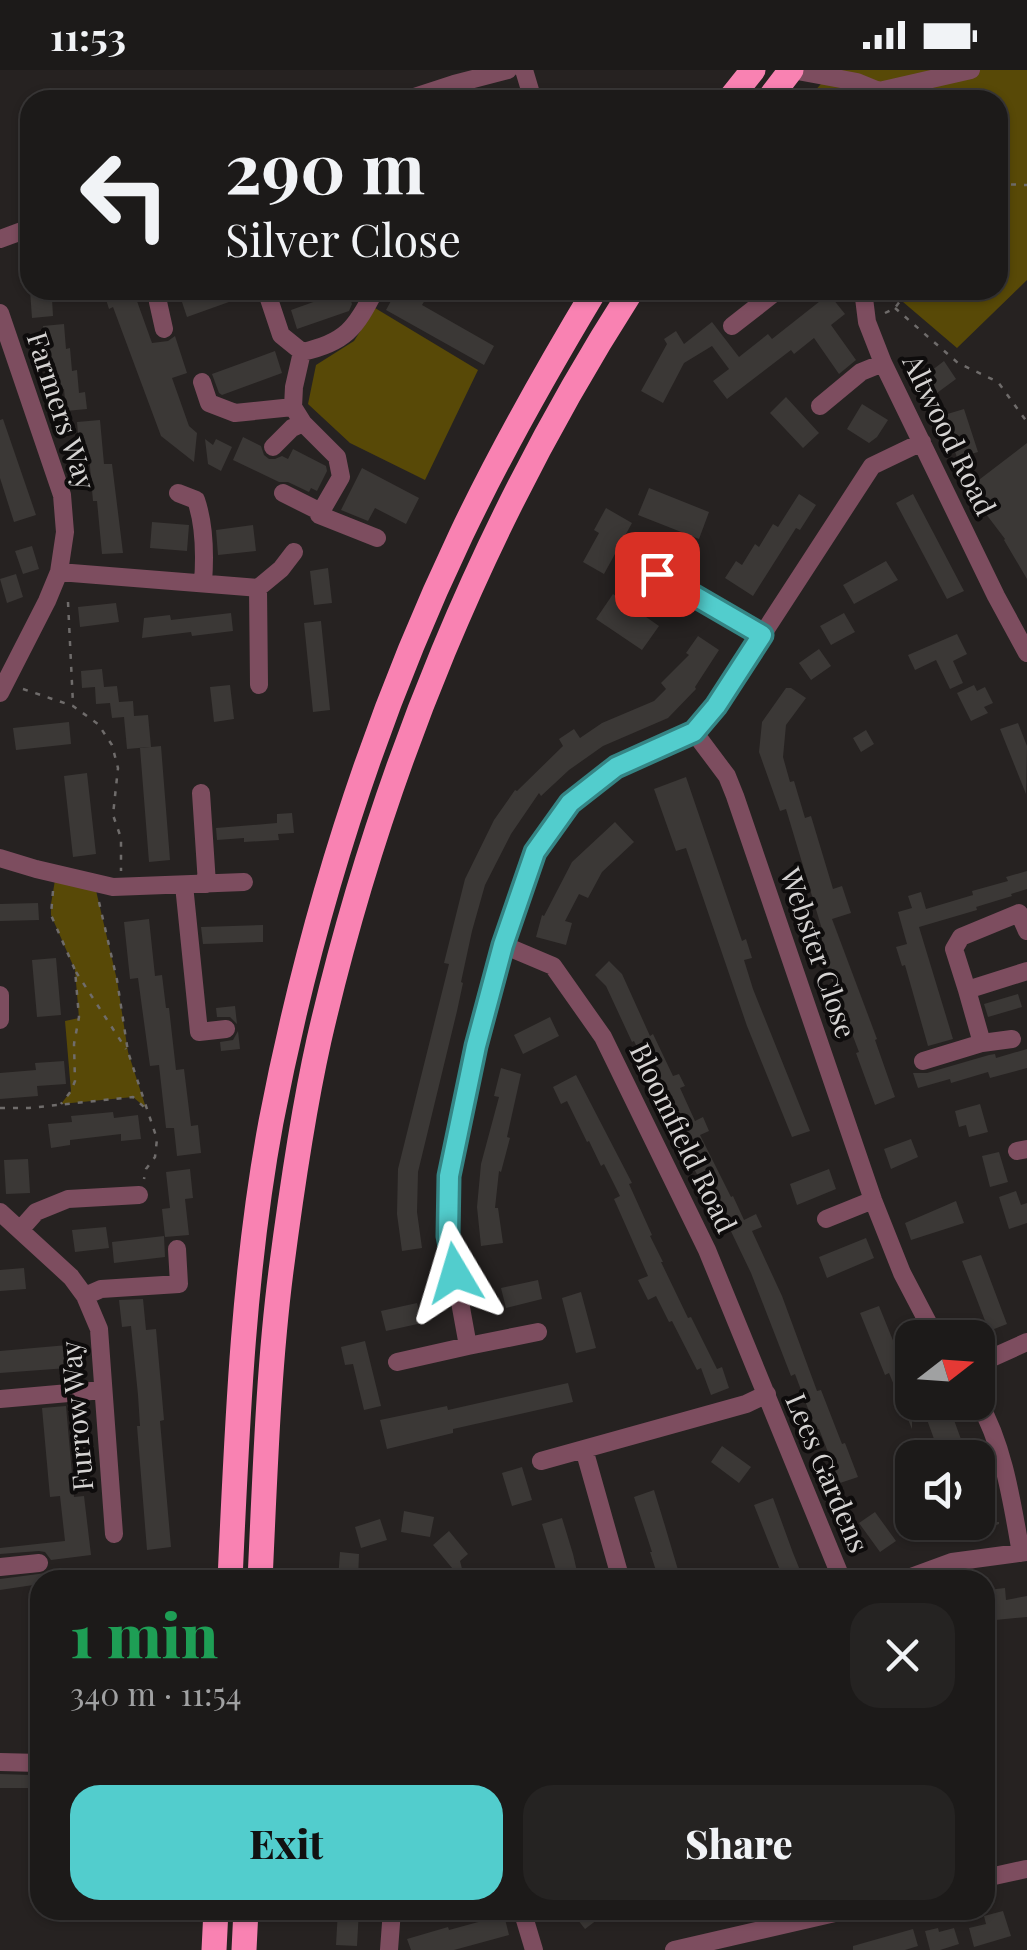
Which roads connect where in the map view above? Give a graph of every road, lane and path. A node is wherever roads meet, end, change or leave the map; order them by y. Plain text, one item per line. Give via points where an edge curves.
1 (508, 70) edge
2 (753, 70) edge
3 (792, 70) edge
4 (971, 70) edge
5 (436, 90) edge
6 (738, 90) edge
7 (776, 90) edge
8 (869, 90) edge
9 (900, 90) edge
10 (158, 300) edge
11 (269, 300) edge
12 (370, 300) edge
13 (589, 300) edge
14 (626, 300) edge
15 (765, 300) edge
16 (865, 300) edge
17 (901, 300) edge
18 (0, 313) edge
19 (732, 326) dead end
20 (164, 328) dead end
21 (302, 352) junction
22 (883, 363) junction
23 (202, 382) dead end
24 (820, 406) dead end
25 (298, 415) junction
26 (1027, 422) edge
27 (922, 442) junction
28 (274, 448) dead end
29 (283, 493) dead end
30 (178, 494) dead end
31 (320, 513) junction
32 (377, 538) dead end
33 (294, 552) dead end
34 (64, 572) junction
35 (657, 574) dead end
36 (203, 584) junction
37 (258, 588) junction
38 (762, 635) junction
39 (1027, 653) edge
40 (258, 685) dead end
41 (4, 686) edge
42 (73, 706) junction
43 (694, 732) junction
44 (201, 793) dead end
45 (0, 858) edge
46 (56, 874) junction
47 (94, 882) junction
48 (244, 882) dead end
49 (207, 884) junction
50 (184, 885) junction
51 (120, 887) junction
52 (1027, 932) edge
53 (503, 945) junction
54 (75, 970) junction
55 (1027, 972) edge
56 (967, 990) junction
57 (0, 994) edge
58 (0, 1020) edge
59 (226, 1030) dead end
60 (1012, 1039) dead end
61 (982, 1043) junction
62 (128, 1052) junction
63 (924, 1061) dead end
64 (61, 1104) junction
65 (0, 1108) edge
66 (146, 1108) junction
67 (140, 1195) joint
68 (873, 1200) junction
69 (0, 1212) edge
70 (826, 1218) dead end
71 (20, 1230) junction
72 (177, 1250) dead end
73 (86, 1296) junction
74 (927, 1320) edge
75 (538, 1332) dead end
76 (1027, 1342) edge
77 (468, 1346) junction
78 (995, 1356) edge
79 (397, 1362) dead end
80 (103, 1390) junction
81 (767, 1394) junction
82 (0, 1398) edge
83 (989, 1420) edge
84 (584, 1449) junction
85 (541, 1461) dead end
86 (114, 1534) dead end
87 (1024, 1553) edge
88 (39, 1562) dead end
89 (0, 1567) edge
90 (230, 1570) edge
91 (260, 1570) edge
92 (618, 1570) edge
93 (838, 1570) edge
94 (930, 1570) edge
95 (0, 1762) edge
96 (30, 1762) edge
97 (1026, 1869) edge
98 (995, 1876) edge
99 (216, 1920) edge
100 (246, 1920) edge
101 (391, 1920) edge
102 (525, 1920) edge
103 (804, 1920) edge
104 (214, 1950) edge
105 (244, 1950) edge
106 (388, 1950) edge
107 (534, 1950) edge
108 (674, 1950) edge

1 - 5 street
2 - 6 highway
3 - 7 highway
3 - 8 street
4 - 9 street
10 - 20 street
11 - 21 street via 281,335
12 - 21 street via 357,325 324,348
13 - 90 highway via 494,469 430,605 376,740 314,935 257,1213 239,1386
14 - 91 highway via 534,457 467,595 402,758 341,952 318,1043 280,1275
15 - 19 street
16 - 22 street, Altwood Road
17 - 26 path via 895,308 958,363 998,382
18 - 34 street, Farmers Way via 62,495
21 - 25 street via 294,387
22 - 24 street
22 - 27 street, Altwood Road
23 - 25 street via 209,403 236,413
25 - 28 street
25 - 31 street via 337,457 341,477
27 - 38 street via 872,466
27 - 39 street, Altwood Road
29 - 31 street
30 - 36 street via 196,500 201,515
31 - 32 street
33 - 37 street
34 - 36 street
34 - 41 street, Farmers Way
34 - 42 path
35 - 38 street
36 - 37 street
37 - 40 street
38 - 43 street
41 - 42 path
42 - 51 path via 98,724 118,768 113,815
43 - 53 street via 616,767 570,803 535,852
43 - 68 street, Webster Close via 736,796
44 - 49 street
45 - 46 street
46 - 47 street
46 - 54 path via 51,915
47 - 51 street
47 - 62 path
48 - 49 street
49 - 50 street
50 - 51 street
50 - 59 street via 199,1032
52 - 56 street via 1019,913 961,937 954,948
53 - 77 street via 449,1176 448,1236
53 - 81 street, Bloomfield Road via 553,966 603,1037 707,1250
54 - 62 path
54 - 64 path via 75,1080
55 - 56 street
56 - 61 street
57 - 58 street
60 - 61 street
61 - 63 street
62 - 66 path
64 - 65 path
64 - 66 path via 133,1097
66 - 67 path via 155,1157
67 - 71 street via 68,1199 36,1212
68 - 70 street
68 - 74 street, Webster Close
69 - 71 street, Furrow Way
71 - 73 street, Furrow Way
72 - 73 street via 179,1284 101,1289
73 - 80 street, Furrow Way via 98,1330
75 - 77 street
76 - 78 street
77 - 79 street
80 - 82 street
80 - 86 street, Furrow Way
81 - 84 street, Lees Gardens
81 - 93 street, Lees Gardens
83 - 87 street
84 - 85 street, Lees Gardens
84 - 92 street
87 - 94 street
88 - 89 street
95 - 96 street
97 - 98 street
99 - 104 highway
100 - 105 highway
101 - 106 street
102 - 107 street
103 - 108 street

